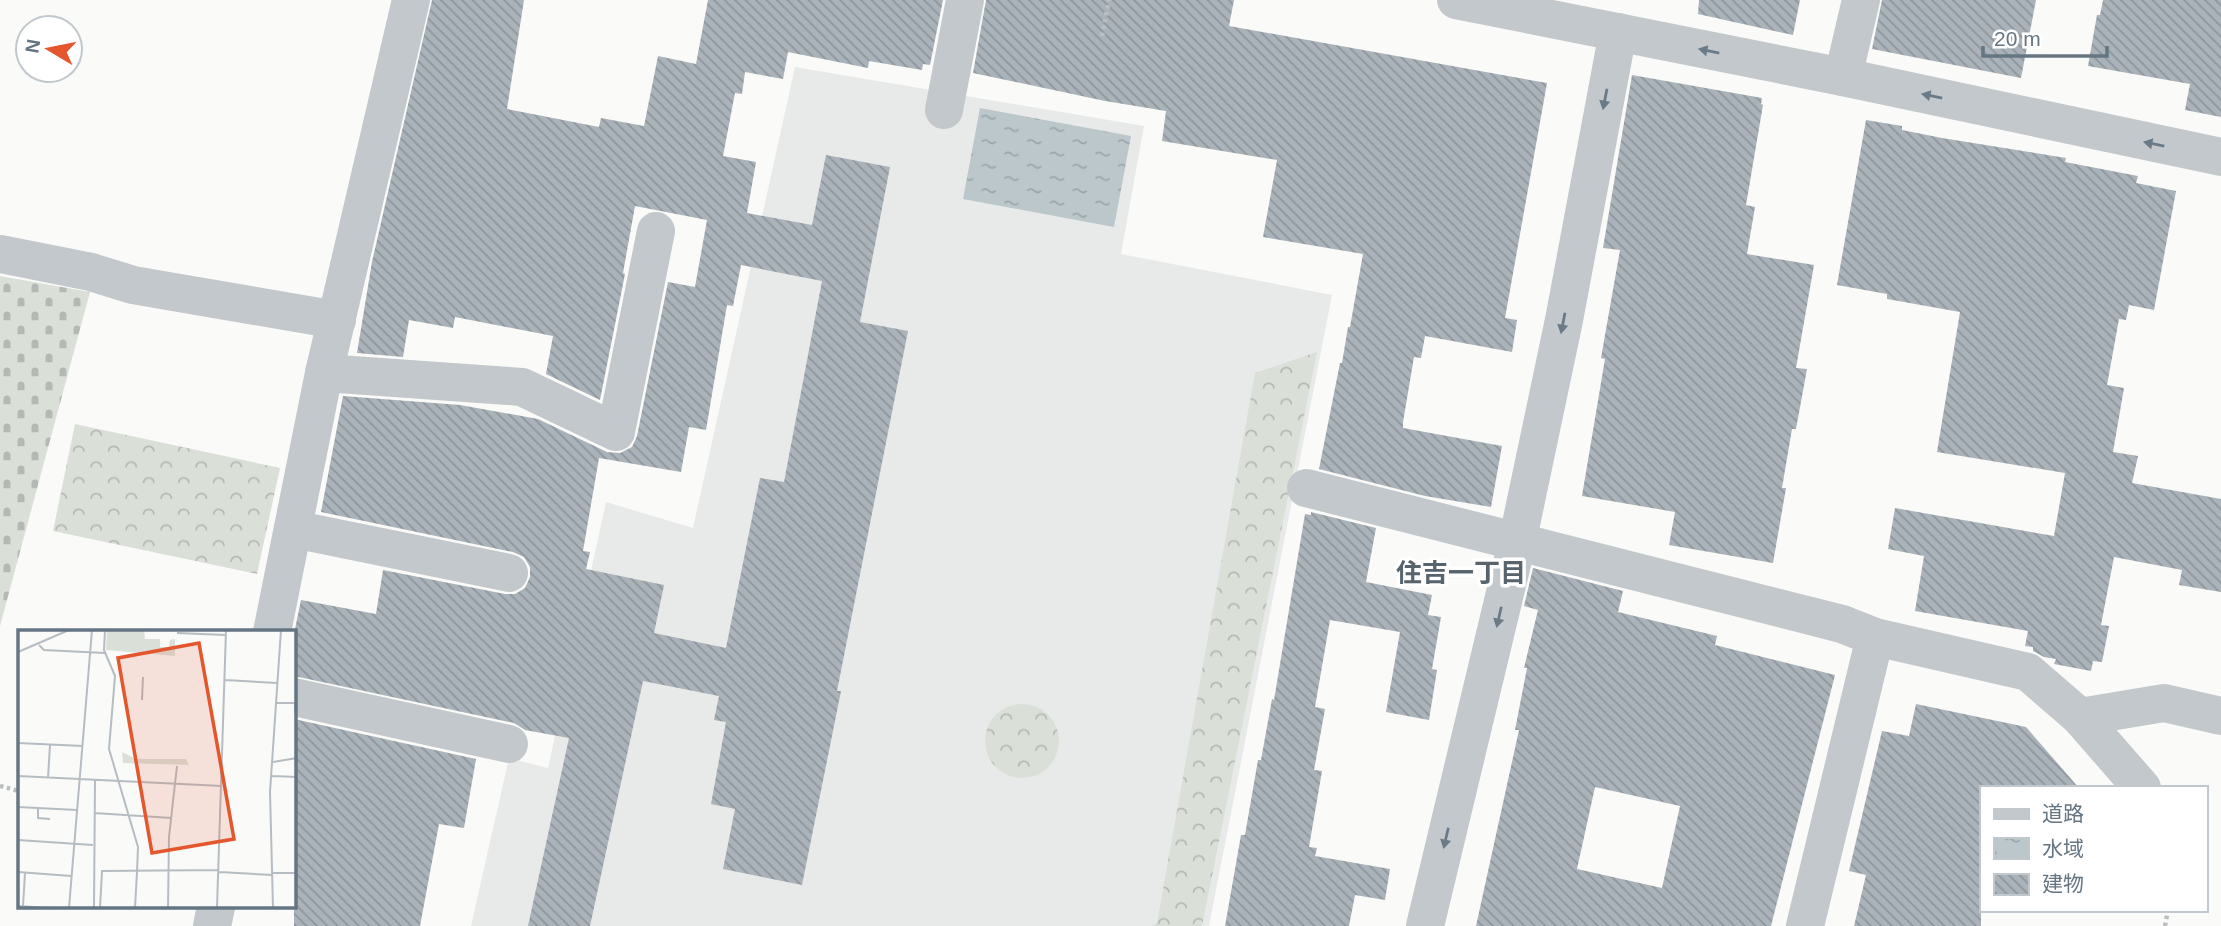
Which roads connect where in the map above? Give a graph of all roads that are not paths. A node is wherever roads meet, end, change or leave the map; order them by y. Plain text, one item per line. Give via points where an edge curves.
1 (411, 0) edge
2 (965, 0) edge
3 (1456, 0) edge
4 (1861, 0) edge
5 (1618, 32) junction
6 (1843, 77) junction
7 (944, 110) dead end
8 (2221, 157) edge
9 (656, 230) dead end
10 (0, 254) edge
11 (337, 320) junction
12 (324, 373) junction
13 (1306, 488) dead end
14 (293, 529) junction
15 (1517, 543) junction
16 (509, 573) dead end
17 (272, 630) edge
18 (1875, 637) junction
19 (296, 697) edge
20 (2221, 716) edge
21 (2080, 717) junction
22 (509, 744) dead end
23 (2140, 786) edge
24 (216, 908) edge
25 (212, 926) edge
26 (1425, 926) edge
27 (1805, 926) edge

1 - 11 street
2 - 7 street
3 - 5 street
4 - 6 street
6 -> 5 street
5 -> 15 street
8 -> 6 street
9 - 12 street via 616,432 522,387
10 - 11 street via 133,285
11 - 12 street
12 - 14 street
13 - 15 street
14 - 16 street
14 - 17 street
15 - 18 street via 1842,624
15 -> 26 street
18 - 21 street via 2028,672
18 - 27 street
19 - 22 street
20 - 21 street via 2164,703
21 - 23 street
24 - 25 street

